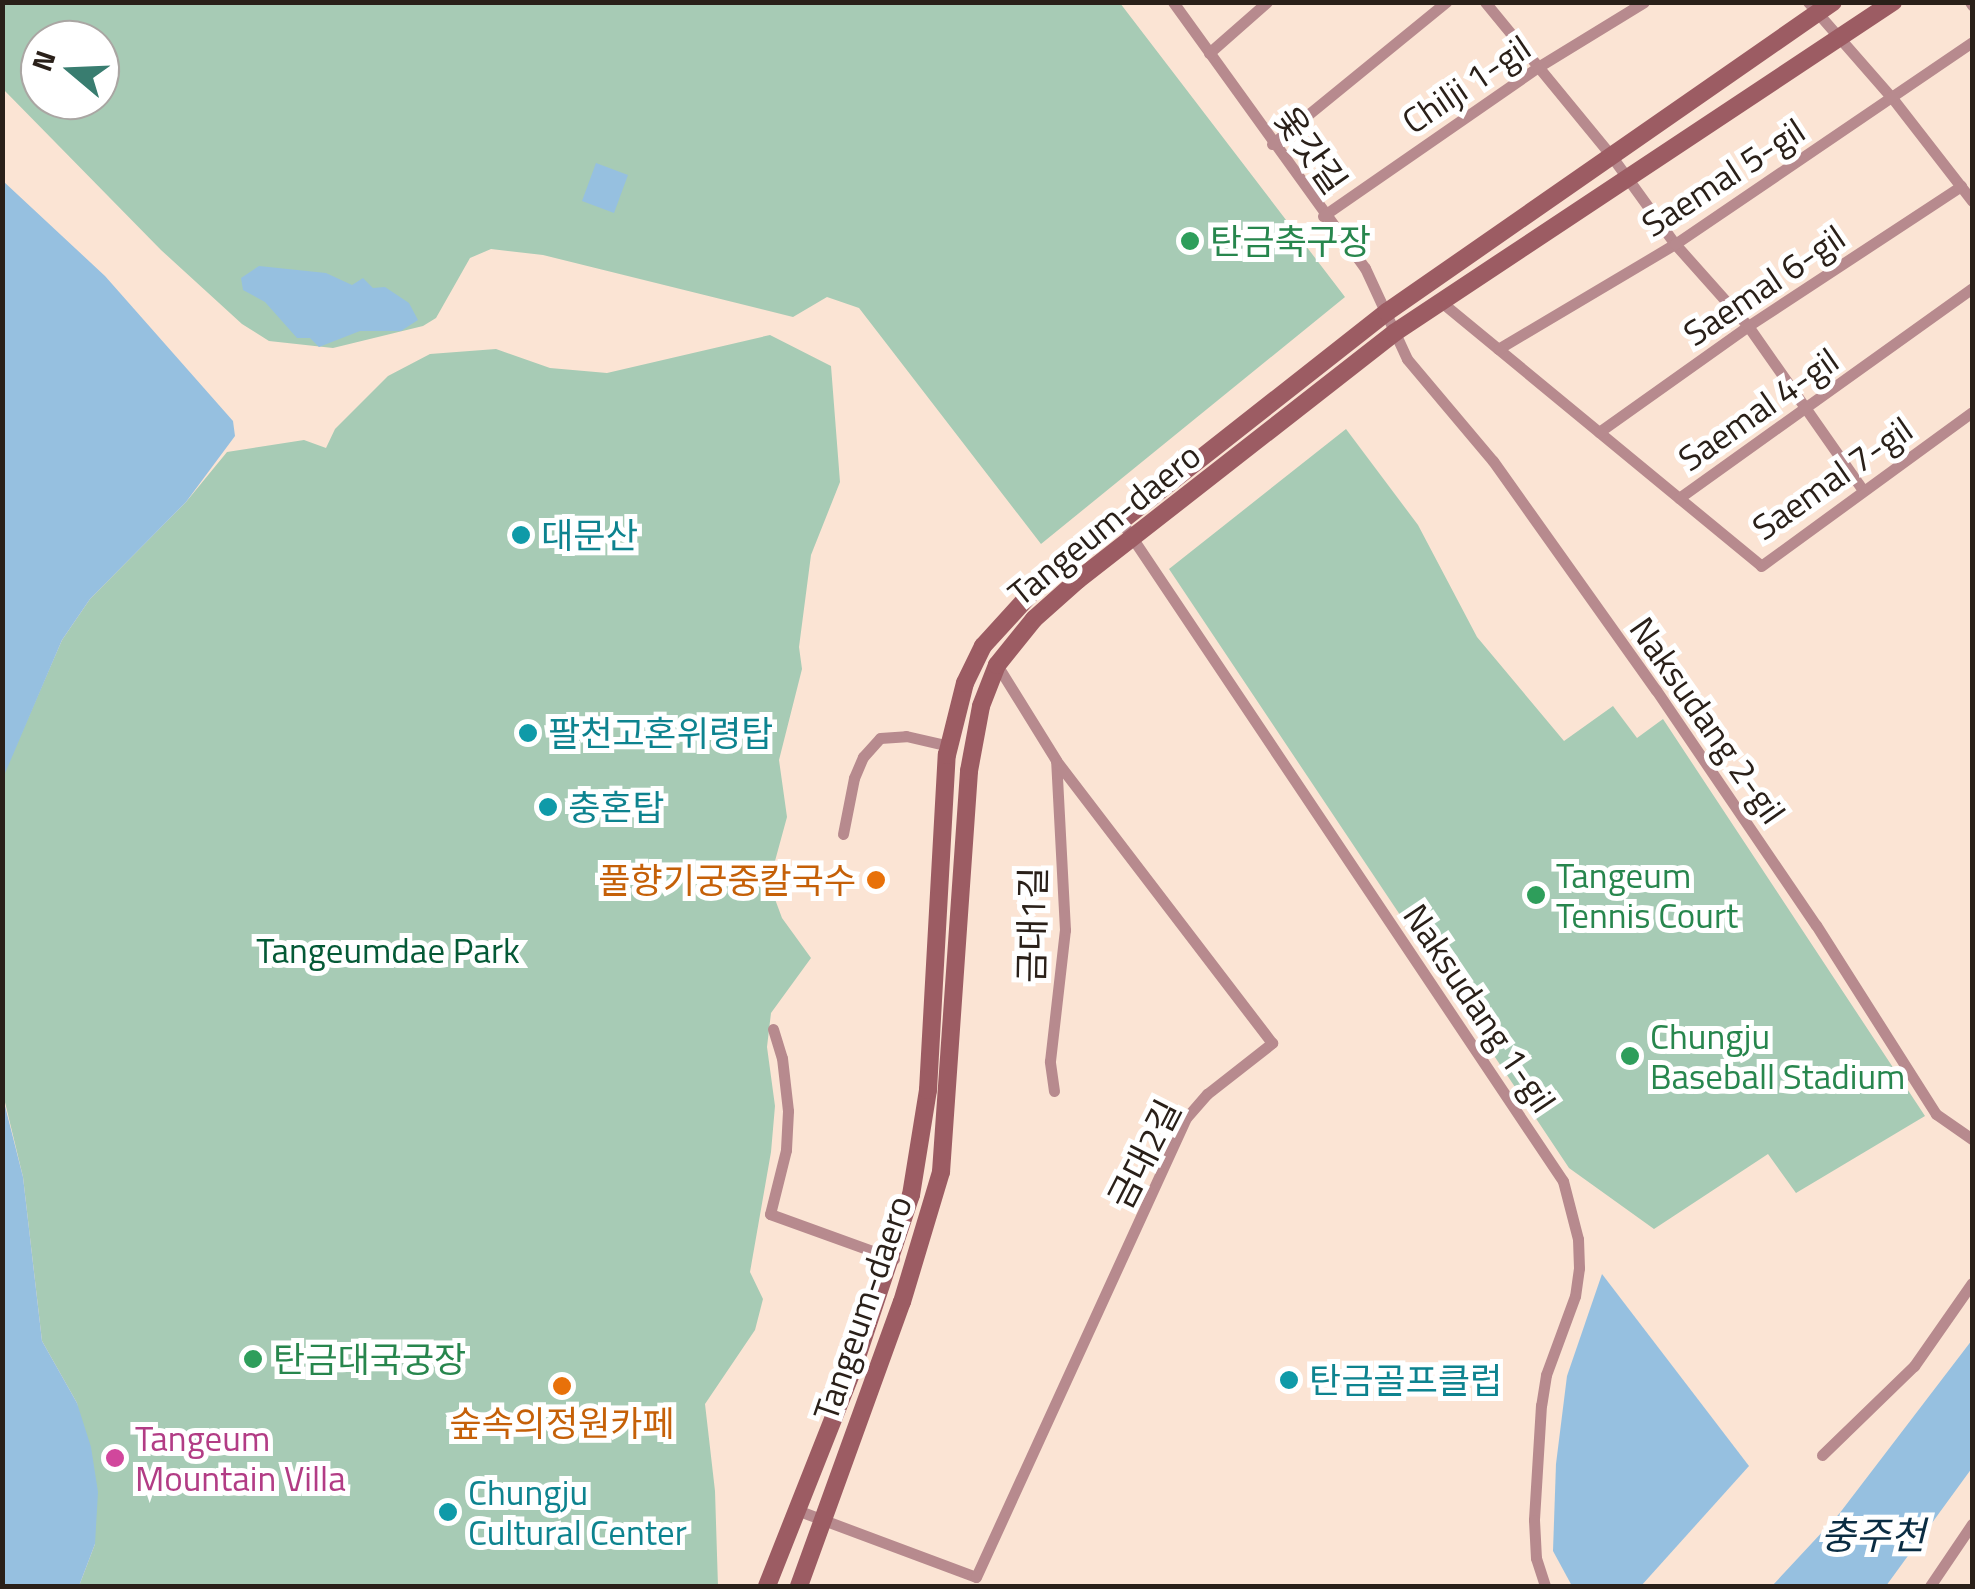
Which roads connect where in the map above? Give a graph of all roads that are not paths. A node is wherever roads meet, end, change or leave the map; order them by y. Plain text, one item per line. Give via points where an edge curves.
1 (1173, 2) edge
2 (1267, 2) edge
3 (1446, 2) edge
4 (1485, 2) edge
5 (1644, 2) edge
6 (1893, 2) edge
7 (1819, 6) edge
8 (1839, 38) junction
9 (1972, 42) edge
10 (1210, 53) junction
11 (1538, 67) junction
12 (1893, 99) junction
13 (1272, 144) junction
14 (1610, 154) junction
15 (1628, 177) junction
16 (1961, 186) junction
17 (1972, 201) edge
18 (1323, 216) junction
19 (1675, 244) junction
20 (1972, 288) edge
21 (1440, 301) junction
22 (1387, 312) junction
23 (1748, 326) junction
24 (1394, 333) junction
25 (1498, 349) junction
26 (1807, 411) junction
27 (1972, 412) edge
28 (1599, 432) junction
29 (1863, 490) junction
30 (1679, 498) junction
31 (1120, 521) junction
32 (1133, 539) junction
33 (997, 665) junction
34 (949, 746) junction
35 (1056, 760) junction
36 (843, 834) dead end
37 (773, 1030) dead end
38 (1054, 1091) dead end
39 (1972, 1138) edge
40 (894, 1258) junction
41 (1972, 1283) edge
42 (1822, 1455) dead end
43 (794, 1509) junction
44 (822, 1519) junction
45 (1972, 1524) edge
46 (767, 1586) edge
47 (799, 1586) edge
48 (1544, 1586) edge
49 (1930, 1586) edge

1 - 10 street, 옻갓길
2 - 10 street
3 - 13 street
4 - 11 street
5 - 11 street, Chilji 1-gil
6 - 8 main road, Tangeum-daero
7 - 8 street
7 - 14 main road, Tangeum-daero
8 - 12 street
8 - 15 main road, Tangeum-daero
9 - 12 street, Saemal 5-gil
10 - 13 street, 옻갓길
11 - 14 street
11 - 18 street, Chilji 1-gil
12 - 16 street
12 - 19 street, Saemal 5-gil
13 - 18 street, 옻갓길
14 - 15 street
14 - 22 main road, Tangeum-daero
15 - 19 street
15 - 21 main road, Tangeum-daero
16 - 17 street
16 - 23 street, Saemal 6-gil
18 - 22 street, 옻갓길 via 1365,268
19 - 23 street
19 - 25 street, Saemal 5-gil
20 - 26 street, Saemal 4-gil
21 - 24 main road, Tangeum-daero
21 - 25 street, Saemal 4-gil
22 - 24 street, 옻갓길
22 - 31 main road, Tangeum-daero
23 - 26 street
23 - 28 street, Saemal 6-gil
24 - 32 main road, Tangeum-daero
24 - 39 street, Naksudang 2-gil via 1406,358 1492,462 1656,690 1936,1114
25 - 28 street, Saemal 4-gil
26 - 29 street
26 - 30 street, Saemal 4-gil
27 - 29 street, Saemal 7-gil
28 - 30 street, Saemal 4-gil
29 - 30 street, Saemal 7-gil via 1760,566
31 - 32 street, Naksudang 1-gil
31 - 34 main road, Tangeum-daero via 992,632 965,684
32 - 33 main road, Tangeum-daero via 1034,619
32 - 48 street, Naksudang 1-gil via 1562,1182 1579,1268 1542,1405 1534,1520
33 - 35 street, 금대2길
33 - 44 main road, Tangeum-daero via 969,771 941,1172 902,1302
34 - 36 street via 880,738 854,778
34 - 40 main road, Tangeum-daero via 928,1090 921,1152
35 - 38 street, 금대1길 via 1065,930 1050,1061
35 - 44 street, 금대2길 via 1272,1043 1186,1118 976,1577
37 - 40 street via 788,1111 770,1214
40 - 43 main road, Tangeum-daero
41 - 42 street via 1914,1366
43 - 44 street
43 - 46 main road, Tangeum-daero
44 - 47 main road, Tangeum-daero
45 - 49 street

